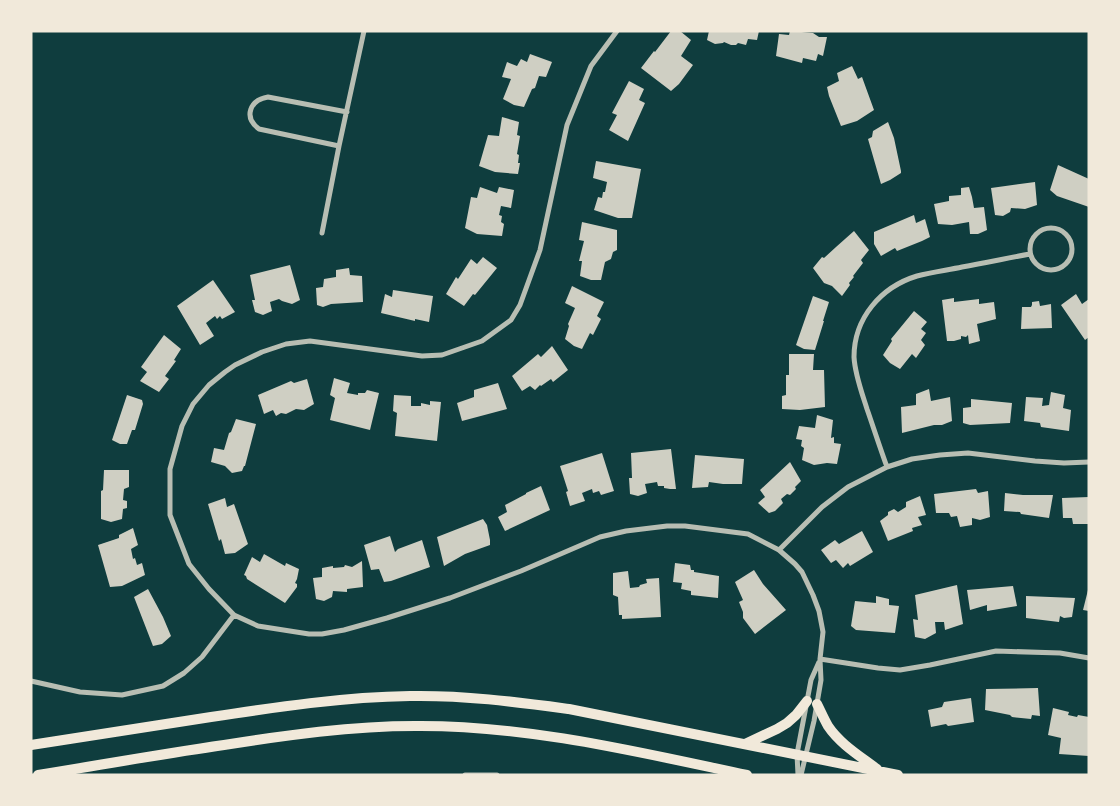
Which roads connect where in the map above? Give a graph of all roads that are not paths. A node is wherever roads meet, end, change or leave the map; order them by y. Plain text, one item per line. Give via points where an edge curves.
1 (364, 31) edge
2 (618, 31) edge
3 (347, 112) junction
4 (339, 146) junction
5 (322, 233) dead end
6 (1030, 254) junction
7 (1089, 462) edge
8 (887, 467) junction
9 (779, 550) junction
10 (234, 615) junction
11 (1089, 658) edge
12 (820, 659) junction
13 (31, 681) edge
14 (812, 703) junction
15 (745, 744) junction
16 (31, 746) edge
17 (802, 756) junction
18 (703, 766) junction
19 (880, 771) junction
20 (488, 774) edge
21 (38, 775) edge
22 (465, 775) edge
23 (496, 775) edge
24 (715, 775) edge
25 (747, 775) edge
26 (800, 775) edge
27 (898, 775) edge

1 - 3 street
2 - 10 street via 591,66 567,124 540,250 520,305 511,320 482,341 442,355 422,356 310,341 286,344 235,365 209,385 192,404 170,469 170,515 189,564
3 - 4 street
3 - 4 street via 268,97 261,98 251,108 251,120 259,128
4 - 5 street
6 - 6 street via 1038,266 1056,270 1068,262 1071,242 1058,229 1044,229 1032,238
6 - 8 street via 918,276 887,290 868,311 860,326 854,358 856,374
7 - 8 street via 1064,463 968,454 912,459
8 - 9 street via 834,497
9 - 10 street via 748,534 685,526 626,530 600,537 450,598 344,630 322,634 283,631 258,626
9 - 12 street via 802,572 813,595 823,632
10 - 13 street via 202,658 163,686 122,695 80,692
11 - 12 street via 1060,653 996,651 900,670
12 - 14 street via 821,680
12 - 14 street via 811,680
14 - 15 highway via 778,729
14 - 17 street
14 - 17 street
14 - 19 highway via 838,738
15 - 16 highway via 569,709 516,702 411,696 303,703
15 - 17 highway
17 - 19 highway
17 - 26 street
17 - 26 street
18 - 21 highway via 524,733 416,726 308,733
18 - 24 highway
18 - 25 highway
19 - 27 highway
20 - 22 street
20 - 23 street

